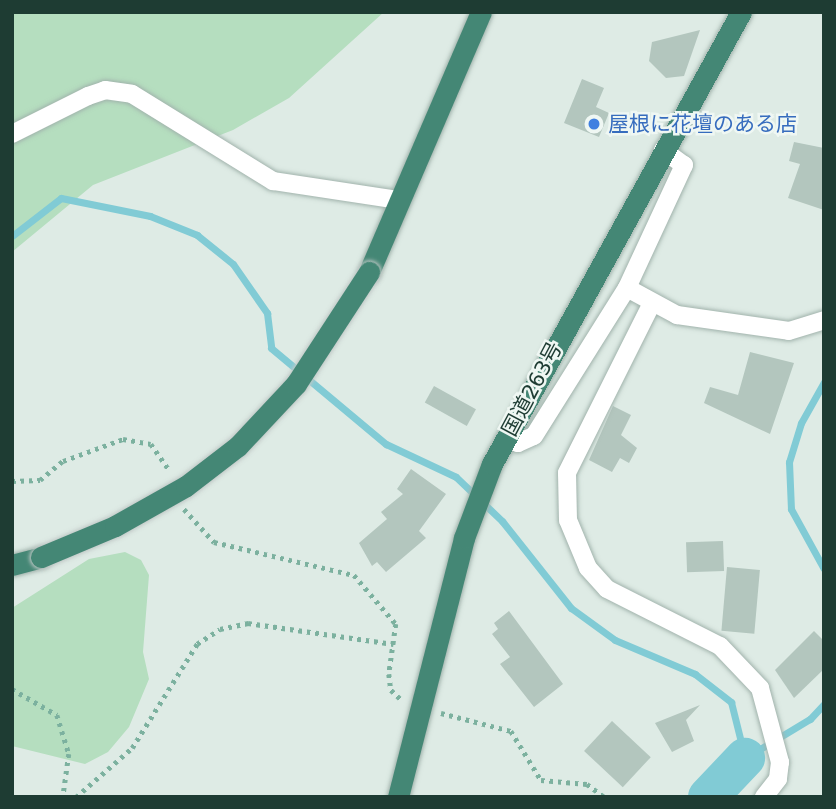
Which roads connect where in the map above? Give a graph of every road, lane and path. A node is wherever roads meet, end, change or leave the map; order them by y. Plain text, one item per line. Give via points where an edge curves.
1 (481, 12) edge
2 (741, 12) edge
3 (12, 134) edge
4 (663, 150) junction
5 (399, 200) junction
6 (627, 288) junction
7 (652, 303) junction
8 (824, 320) edge
9 (506, 438) junction
10 (172, 475) dead end
11 (12, 481) edge
12 (180, 498) dead end
13 (12, 565) edge
14 (393, 644) junction
15 (12, 689) edge
16 (421, 708) junction
17 (63, 797) edge
18 (76, 797) edge
19 (398, 797) edge
20 (604, 797) edge
21 (764, 797) edge

1 - 5 highway
2 - 4 highway, 国道263号
3 - 5 street via 105,90 132,94 273,181
4 - 6 street via 684,165
4 - 9 highway, 国道263号
5 - 13 highway, bridge via 369,272 296,384 238,446 186,486 115,526
6 - 7 street
6 - 9 street via 534,436 518,443
7 - 8 street via 677,315 789,331
7 - 21 street via 567,473 568,520 588,568 607,589 720,646 760,688 780,762 778,779
9 - 16 highway, 国道263号 via 464,538
10 - 11 path via 165,457 151,444 123,439 63,461 40,480
12 - 14 path via 197,529 214,542 354,575 397,624
14 - 16 path via 391,690 405,703
14 - 18 path via 248,623 220,629 197,644 132,748
15 - 17 path via 57,715 69,754
16 - 19 highway, 国道263号
16 - 20 path via 511,731 541,780 587,784

